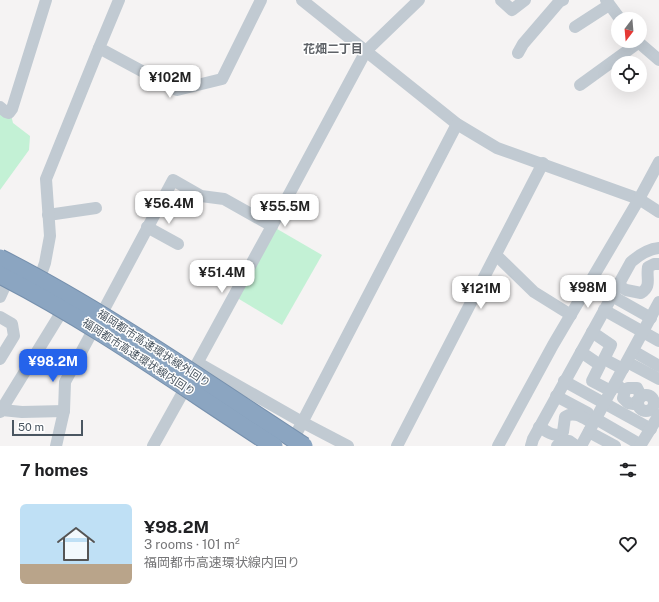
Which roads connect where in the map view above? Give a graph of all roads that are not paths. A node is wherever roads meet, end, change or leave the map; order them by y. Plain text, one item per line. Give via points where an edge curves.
1 (46, 0) edge
2 (119, 0) edge
3 (261, 0) edge
4 (302, 0) edge
5 (419, 0) edge
6 (502, 0) edge
7 (525, 0) edge
8 (563, 0) edge
9 (607, 2) edge
10 (615, 12) edge
11 (575, 27) dead end
12 (99, 48) junction
13 (629, 48) edge
14 (644, 48) edge
15 (366, 51) junction
16 (518, 53) dead end
17 (659, 60) edge
18 (580, 85) dead end
19 (0, 107) edge
20 (457, 124) junction
21 (659, 162) edge
22 (543, 163) junction
23 (639, 199) junction
24 (96, 208) dead end
25 (659, 212) edge
26 (48, 215) junction
27 (272, 226) junction
28 (147, 227) junction
29 (178, 244) dead end
30 (659, 248) edge
31 (496, 255) junction
32 (0, 258) edge
33 (659, 264) edge
34 (39, 280) dead end
35 (618, 285) junction
36 (2, 286) edge
37 (612, 296) junction
38 (71, 297) dead end
39 (658, 306) edge
40 (604, 310) junction
41 (571, 315) junction
42 (101, 316) dead end
43 (0, 317) edge
44 (651, 318) junction
45 (592, 332) junction
46 (643, 332) junction
47 (91, 334) dead end
48 (659, 341) edge
49 (633, 351) junction
50 (581, 352) junction
51 (0, 359) edge
52 (198, 363) junction
53 (659, 366) edge
54 (623, 368) junction
55 (190, 374) dead end
56 (659, 379) edge
57 (564, 381) junction
58 (617, 389) junction
59 (583, 391) junction
60 (182, 394) dead end
61 (659, 394) edge
62 (556, 396) junction
63 (2, 404) edge
64 (604, 404) junction
65 (64, 411) junction
66 (584, 411) junction
67 (657, 412) edge
68 (302, 422) junction
69 (593, 423) junction
70 (540, 427) junction
71 (650, 429) junction
72 (614, 435) edge
73 (299, 443) edge
74 (582, 445) edge
75 (641, 445) edge
76 (56, 446) edge
77 (153, 446) edge
78 (274, 446) edge
79 (348, 446) edge
80 (397, 446) edge
81 (498, 446) edge
82 (531, 446) edge
83 (557, 446) edge

1 - 19 street via 12,109 9,113
2 - 12 street
3 - 12 street via 222,79 178,90
4 - 15 street
5 - 15 street
6 - 7 street via 512,10
8 - 16 street via 528,38
9 - 10 street
9 - 11 street
12 - 26 street via 46,179
13 - 18 street
14 - 17 street
15 - 20 street
15 - 27 street
20 - 22 street via 497,148
20 - 68 street
21 - 23 street
22 - 23 street
22 - 31 street
23 - 25 street
23 - 41 street
24 - 26 street
26 - 34 street via 50,236
27 - 28 street via 224,199 201,196 173,180
27 - 52 street
28 - 29 street
28 - 42 street
30 - 35 street via 640,254 630,262
31 - 41 street via 534,292
31 - 80 street
32 - 73 highway, 福岡都市高速環状線外回り, bridge via 88,305
33 - 35 street via 648,267 648,283 641,293 626,290
35 - 37 street
36 - 78 highway, 福岡都市高速環状線内回り, bridge via 32,292 79,318
37 - 40 street
37 - 44 street via 634,304
38 - 63 street
39 - 44 street
40 - 45 street
40 - 46 street
41 - 81 street
43 - 51 street via 12,324 14,336
44 - 46 street
45 - 50 street
45 - 54 street via 611,345 604,359
46 - 48 street
46 - 49 street
47 - 65 street via 65,382
49 - 53 street
49 - 54 street
50 - 57 street
50 - 58 street via 600,365 592,381
52 - 55 street
52 - 68 street
54 - 56 street
54 - 58 street
54 - 61 street
57 - 59 street
57 - 62 street
58 - 64 street
58 - 67 street via 637,388 640,394 640,408
59 - 64 street
59 - 66 street
60 - 77 street
62 - 66 street
62 - 70 street
63 - 65 street via 22,412
64 - 69 street
64 - 71 street
65 - 76 street
66 - 69 street
67 - 71 street
68 - 73 street
68 - 79 street
69 - 70 street via 574,414 565,417 563,432 559,435
69 - 72 street
69 - 74 street
70 - 82 street
71 - 75 street
72 - 75 street
74 - 83 street via 562,440

